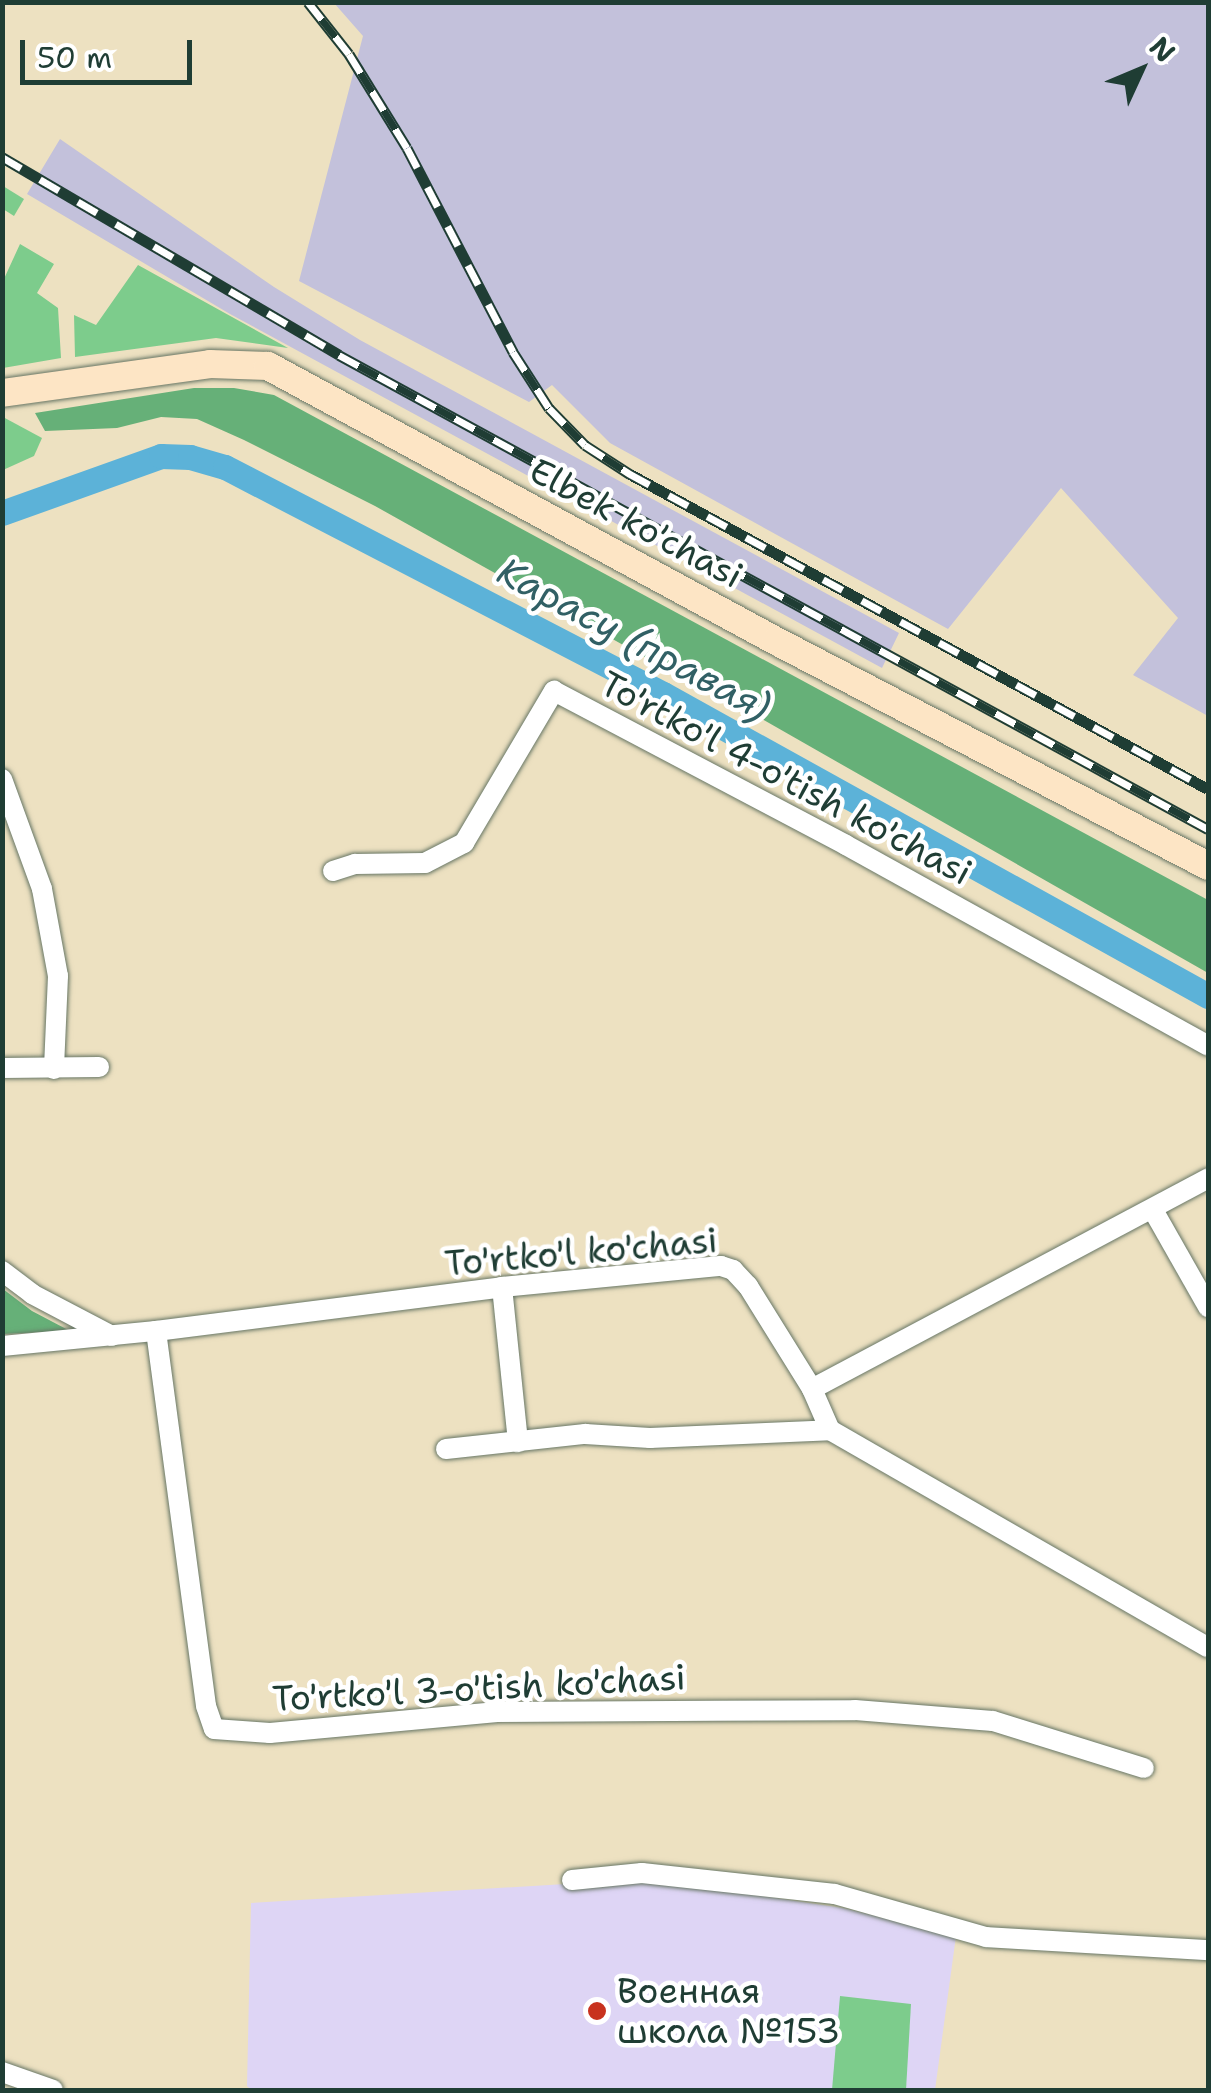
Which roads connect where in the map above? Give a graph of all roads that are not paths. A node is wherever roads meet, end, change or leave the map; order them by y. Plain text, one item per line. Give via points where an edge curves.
1 (2, 394) edge
2 (2, 779) edge
3 (1208, 866) edge
4 (333, 870) dead end
5 (1208, 1046) edge
6 (99, 1067) dead end
7 (2, 1068) edge
8 (54, 1069) junction
9 (1208, 1178) edge
10 (1153, 1210) junction
11 (2, 1271) edge
12 (502, 1287) junction
13 (1208, 1307) edge
14 (156, 1331) junction
15 (112, 1336) junction
16 (2, 1346) edge
17 (812, 1389) junction
18 (830, 1430) junction
19 (518, 1442) junction
20 (446, 1449) dead end
21 (1208, 1646) edge
22 (1144, 1768) dead end
23 (572, 1880) dead end
24 (1208, 1950) edge
25 (2, 2072) edge
26 (53, 2090) edge

1 - 3 main road, Elbek ko'chasi via 210,364 268,366
2 - 8 street via 42,889 58,976
4 - 5 street, To'rtko'l 4-o'tish ko'chasi via 426,863 464,844 554,692
6 - 8 street
7 - 8 street
9 - 10 street
10 - 13 street
10 - 17 street
11 - 15 street
12 - 14 street, To'rtko'l ko'chasi
12 - 17 street, To'rtko'l ko'chasi via 721,1266 733,1270
12 - 19 street
14 - 15 street, To'rtko'l ko'chasi
14 - 22 street, To'rtko'l 3-o'tish ko'chasi via 214,1729 270,1733 496,1712 855,1710 993,1721
15 - 16 street, To'rtko'l ko'chasi
17 - 18 street, To'rtko'l ko'chasi
18 - 19 street via 650,1438 585,1434
18 - 21 street
19 - 20 street
23 - 24 street via 642,1873 816,1892 986,1937
25 - 26 street

